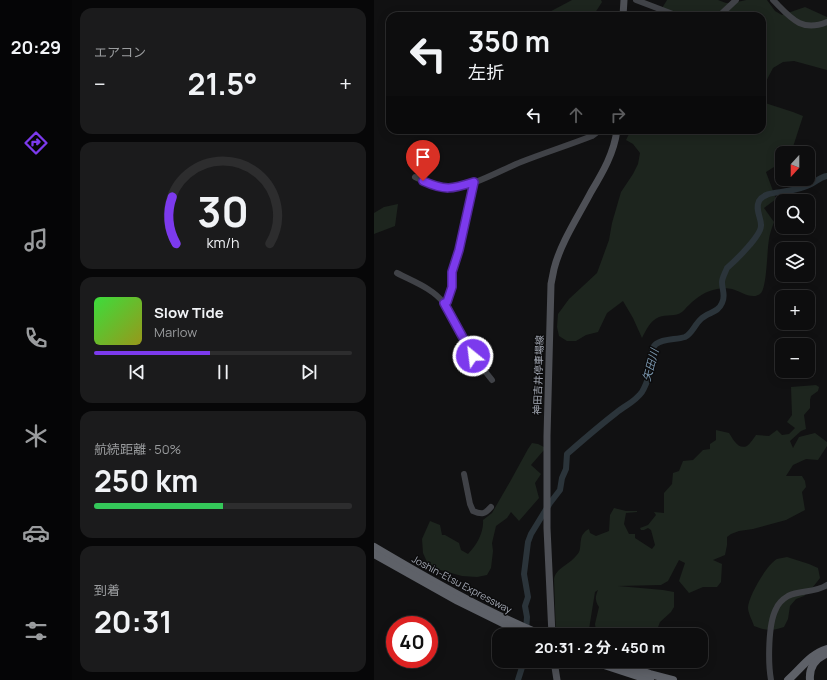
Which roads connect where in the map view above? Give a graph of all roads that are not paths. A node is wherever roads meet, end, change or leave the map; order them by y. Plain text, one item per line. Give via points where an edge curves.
1 (624, 0) edge
2 (636, 0) edge
3 (736, 0) edge
4 (773, 0) edge
5 (623, 12) edge
6 (668, 12) edge
7 (724, 12) edge
8 (827, 22) edge
9 (595, 134) edge
10 (616, 134) edge
11 (415, 177) dead end
12 (474, 182) junction
13 (397, 273) dead end
14 (444, 303) junction
15 (492, 380) dead end
16 (464, 474) dead end
17 (491, 507) dead end
18 (374, 547) edge
19 (374, 554) edge
20 (827, 586) edge
21 (498, 618) junction
22 (515, 628) edge
23 (524, 628) edge
24 (552, 628) edge
25 (827, 649) edge
26 (827, 654) edge
27 (555, 668) edge
28 (617, 668) edge
29 (628, 668) edge
30 (650, 677) edge
31 (557, 680) edge
32 (673, 680) edge
33 (679, 680) edge
34 (771, 680) edge
35 (788, 680) edge
36 (810, 680) edge

1 - 5 main road
2 - 6 street
3 - 7 street
4 - 8 street via 800,24 812,26
9 - 12 street
10 - 24 main road, 神田吉井停車場線 via 609,159 558,255 554,270 550,301 547,436 547,528
11 - 12 street via 443,188 456,188
12 - 14 street via 452,272 452,287 447,302
13 - 14 street via 431,290
14 - 15 street via 472,355
16 - 17 street via 473,511 484,513
18 - 21 highway, Joshin-Etsu Expressway
19 - 21 highway, Joshin-Etsu Expressway via 438,590
20 - 34 street via 788,596 776,608 771,630
21 - 22 highway, Joshin-Etsu Expressway
21 - 23 highway, Joshin-Etsu Expressway
25 - 35 highway via 816,654
26 - 36 highway via 814,662
27 - 31 main road
28 - 30 highway
29 - 30 highway
30 - 32 highway
30 - 33 highway

